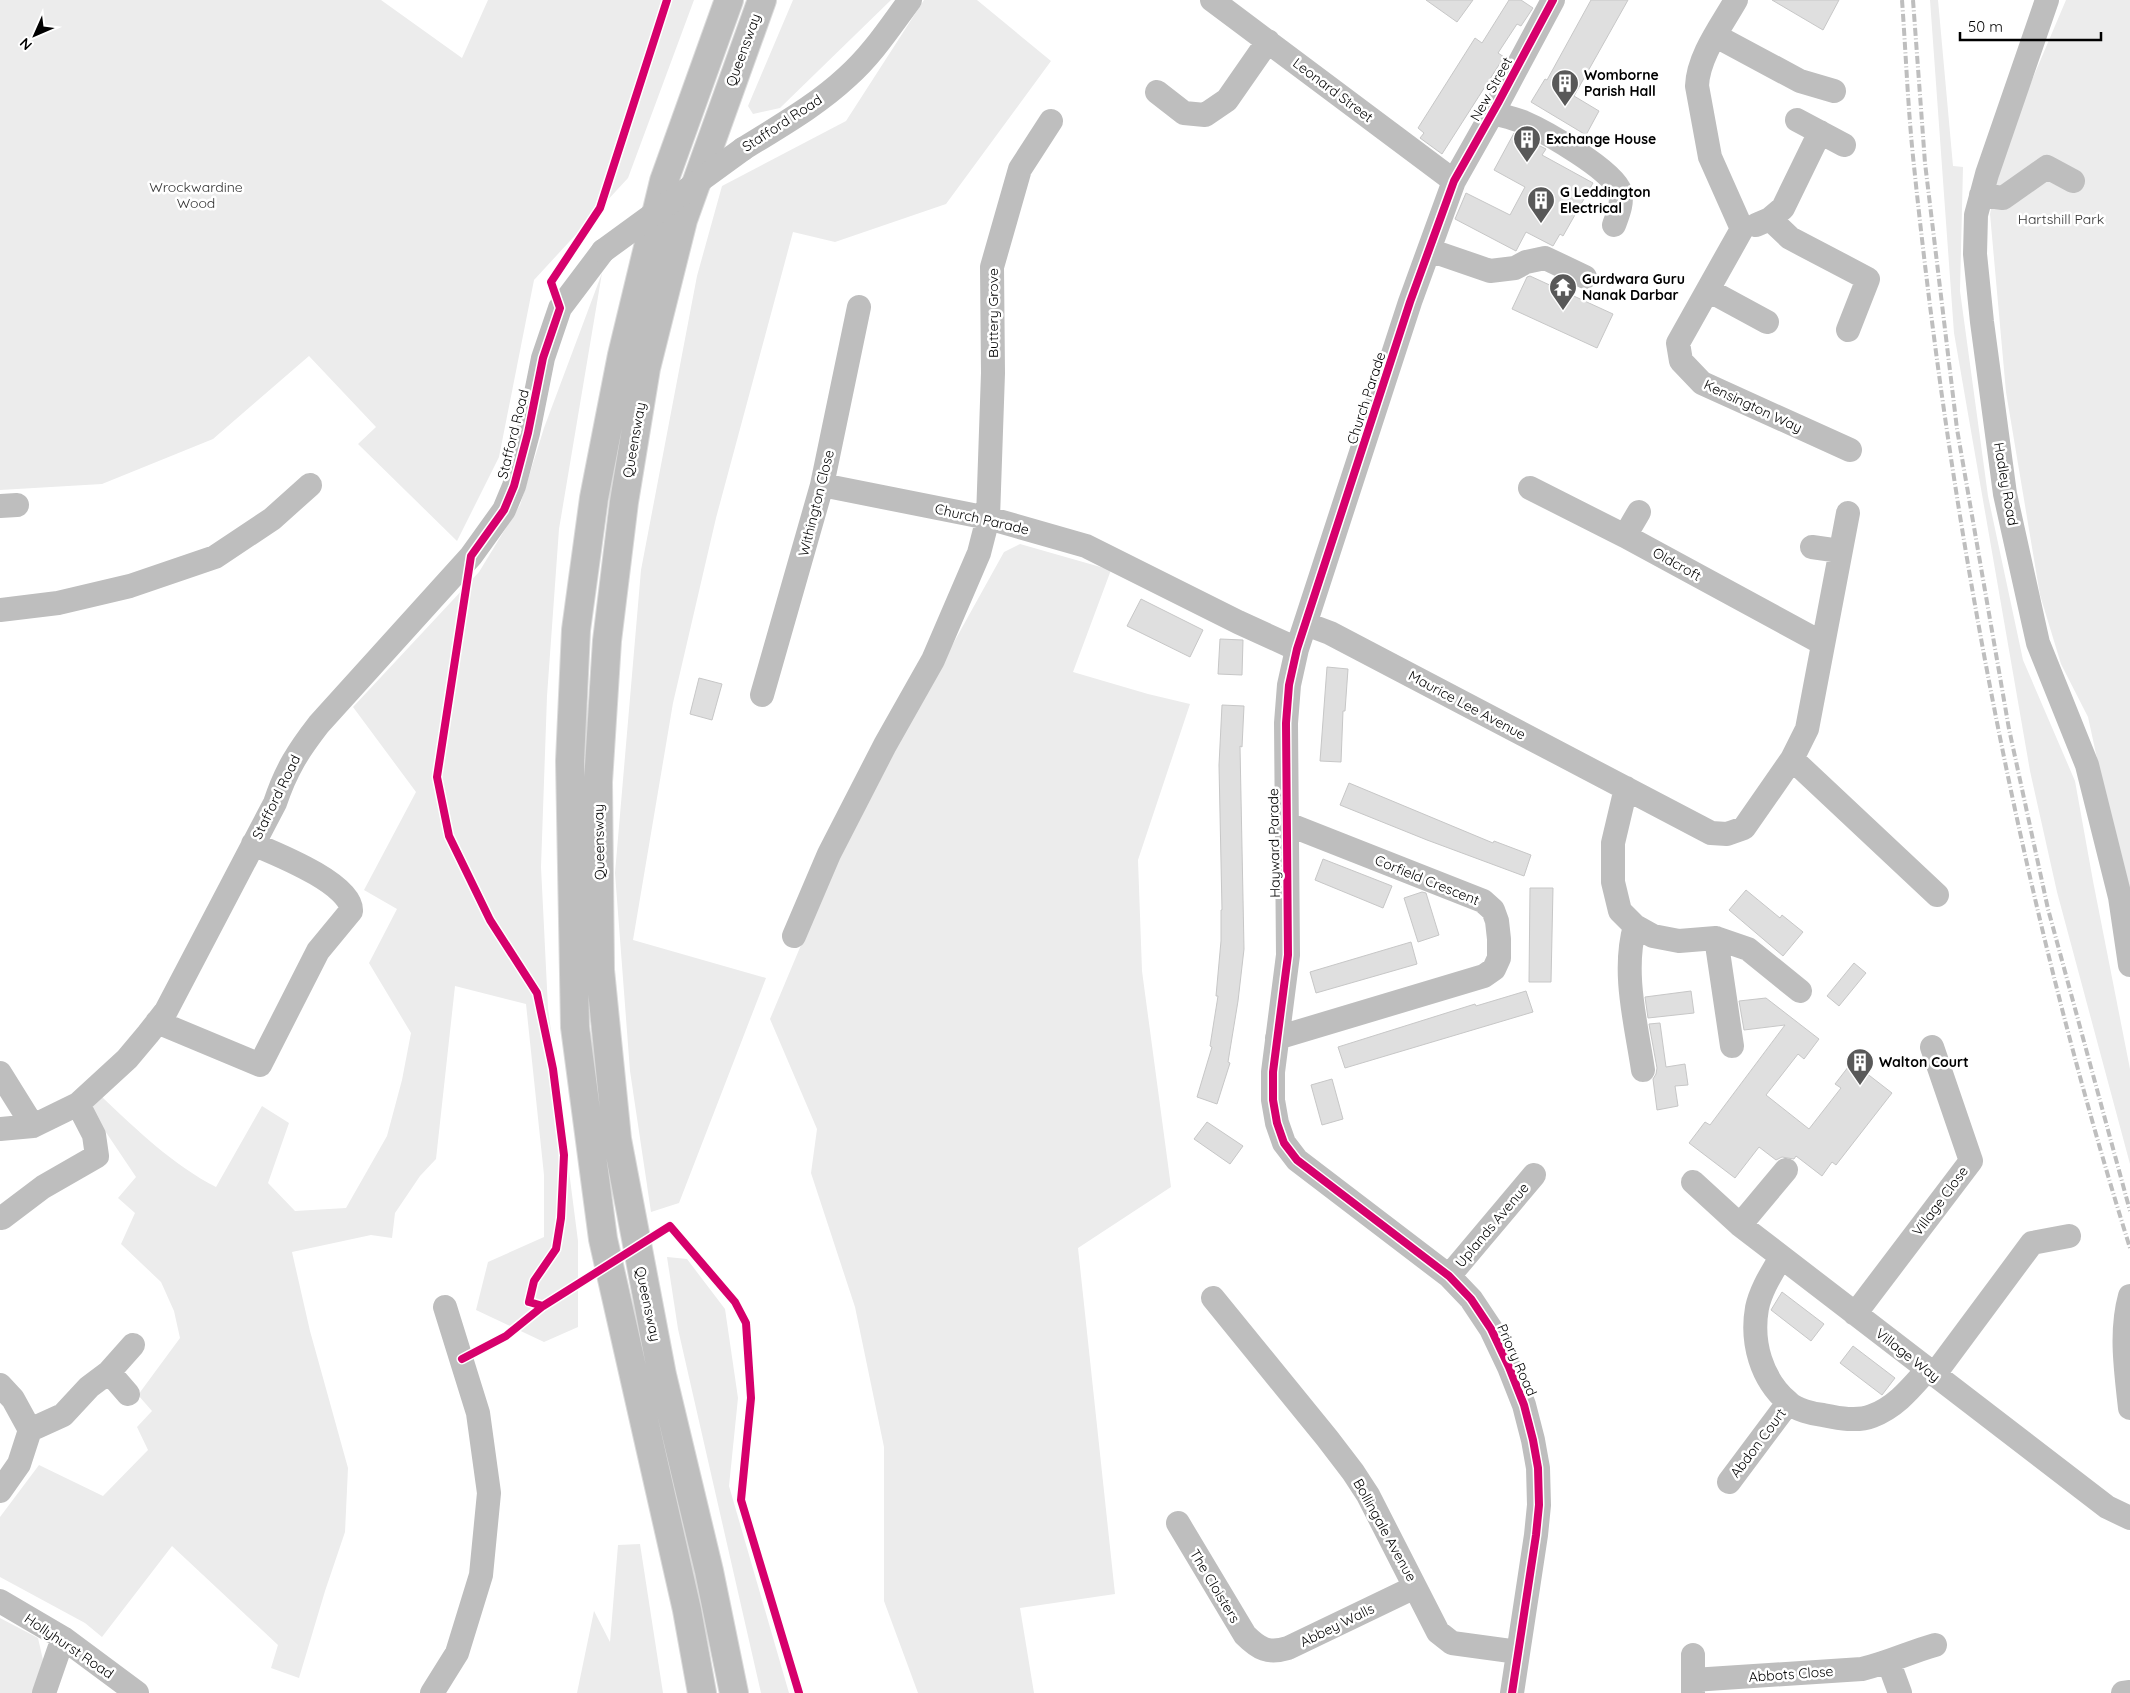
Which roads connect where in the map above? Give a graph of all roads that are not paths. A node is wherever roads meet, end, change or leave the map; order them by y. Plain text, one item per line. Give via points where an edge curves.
1 (729, 0) edge
2 (762, 0) edge
3 (910, 0) edge
4 (1212, 0) edge
5 (1736, 0) edge
6 (2047, 0) edge
7 (1550, 3) edge
8 (1716, 36) junction
9 (1268, 41) junction
10 (1834, 91) dead end
11 (1157, 92) dead end
12 (1493, 112) junction
13 (1797, 120) dead end
14 (1051, 121) dead end
15 (1820, 132) junction
16 (1844, 145) dead end
17 (2073, 180) dead end
18 (1454, 181) junction
19 (1981, 195) junction
20 (1770, 219) junction
21 (1614, 225) dead end
22 (1742, 229) junction
23 (1429, 250) junction
24 (1585, 277) dead end
25 (1708, 290) junction
26 (859, 307) dead end
27 (1767, 322) dead end
28 (1848, 330) dead end
29 (1850, 450) dead end
30 (310, 485) dead end
31 (822, 485) junction
32 (1530, 488) dead end
33 (1639, 512) dead end
34 (1848, 513) dead end
35 (988, 518) junction
36 (1625, 536) junction
37 (1812, 547) dead end
38 (1840, 551) junction
39 (0, 610) edge
40 (1306, 624) junction
41 (1822, 643) junction
42 (1297, 649) junction
43 (762, 695) dead end
44 (1792, 759) junction
45 (1626, 788) junction
46 (1285, 823) junction
47 (253, 844) junction
48 (1937, 895) dead end
49 (1635, 926) junction
50 (794, 936) dead end
51 (1716, 938) junction
52 (2130, 964) edge
53 (1800, 991) dead end
54 (158, 1022) junction
55 (1277, 1038) junction
56 (1732, 1046) dead end
57 (1932, 1047) dead end
58 (1643, 1070) dead end
59 (0, 1073) edge
60 (78, 1104) junction
61 (33, 1126) junction
62 (0, 1129) edge
63 (1786, 1170) dead end
64 (1534, 1175) dead end
65 (1694, 1182) dead end
66 (2, 1218) dead end
67 (1740, 1226) junction
68 (2070, 1236) dead end
69 (1781, 1256) junction
70 (1449, 1276) junction
71 (2130, 1296) edge
72 (1213, 1298) dead end
73 (445, 1307) dead end
74 (1855, 1314) junction
75 (133, 1345) dead end
76 (109, 1372) junction
77 (1931, 1373) junction
78 (0, 1385) edge
79 (128, 1394) dead end
80 (1788, 1403) junction
81 (2130, 1408) edge
82 (30, 1430) junction
83 (1729, 1482) dead end
84 (0, 1491) edge
85 (2130, 1518) edge
86 (1178, 1524) dead end
87 (1416, 1587) junction
88 (0, 1601) edge
89 (63, 1638) junction
90 (1935, 1645) dead end
91 (1256, 1646) joint
92 (1518, 1652) junction
93 (1693, 1655) dead end
94 (1889, 1663) junction
95 (1693, 1687) edge
96 (2130, 1692) edge
97 (44, 1693) edge
98 (137, 1693) edge
99 (432, 1693) edge
100 (702, 1693) edge
101 (734, 1693) edge
102 (1512, 1693) edge
103 (1900, 1693) edge
104 (2123, 1693) edge

1 - 100 highway, Queensway via 664,181 622,355 594,498 576,630 570,761 575,1027 603,1239 687,1610
2 - 101 highway, Queensway via 683,220 646,368 624,502 607,641 598,782 600,970 617,1139 660,1365
3 - 47 street, Stafford Road, bridge via 869,55 848,77 603,251 560,308 544,358 514,486 504,510 471,556 299,750 283,777 275,803
4 - 9 street, Leonard Street
5 - 8 street
6 - 19 street, Hadley Road
7 - 12 street, New Street
8 - 10 street via 1800,81
8 - 22 street via 1697,74 1699,106 1710,157
9 - 11 street via 1227,100 1205,115 1184,113
9 - 18 street, Leonard Street
12 - 18 street, New Street
12 - 21 street via 1534,127 1604,171 1620,194 1621,205
13 - 15 street
14 - 35 street, Buttery Grove via 1020,169 992,268 993,374
15 - 16 street
15 - 20 street via 1788,200
17 - 19 street via 2047,167 2003,198
18 - 23 street, Church Parade
19 - 52 street, Hadley Road via 1976,215 1975,254 2005,494 2038,643 2087,765 2120,896
20 - 22 street
20 - 28 street via 1790,238 1868,279
22 - 25 street, Kensington Way
23 - 24 street via 1490,271 1515,268 1545,258
23 - 40 street, Church Parade
25 - 27 street
25 - 29 street, Kensington Way via 1678,344 1681,361 1690,372 1702,383
26 - 31 street, Withington Close
30 - 39 street via 272,519 214,557 165,581 58,603
31 - 35 street, Church Parade
31 - 43 street, Withington Close
32 - 36 street, Oldcroft
33 - 36 street
34 - 38 street
35 - 42 street, Church Parade via 1093,549
35 - 50 street, Buttery Grove via 979,553 934,660 885,745 829,854
36 - 41 street, Oldcroft
37 - 38 street
38 - 41 street
40 - 42 street, Church Parade
40 - 45 street, Maurice Lee Avenue via 1330,633
41 - 44 street via 1807,729
42 - 46 street, Hayward Parade via 1289,685 1286,724
44 - 45 street via 1744,828 1727,834 1711,833
44 - 48 street
45 - 49 street via 1613,843 1613,882 1620,911
46 - 55 street, Hayward Parade via 1288,955
46 - 55 street, Corfield Crescent via 1483,901 1493,910 1497,921 1499,958 1494,969 1484,976
47 - 54 street, Stafford Road
47 - 54 street via 322,877 348,900 352,905 351,911 318,951 260,1065
49 - 51 street via 1653,936 1679,941
49 - 58 street via 1629,953
51 - 53 street via 1748,949
51 - 56 street
54 - 60 street, Stafford Road via 127,1059
55 - 70 street, Priory Road via 1273,1100 1284,1143 1297,1160
57 - 74 street, Village Close via 1971,1161
59 - 61 street
60 - 61 street, Stafford Road
60 - 66 street via 94,1135 97,1156 43,1187
61 - 62 street
63 - 67 street
64 - 70 street, Uplands Avenue
65 - 67 street, Village Way
67 - 69 street, Village Way
68 - 77 street, Abdon Court via 2032,1243
69 - 74 street, Village Way
69 - 80 street, Abdon Court via 1764,1286 1754,1333 1758,1354 1769,1378
70 - 92 street, Priory Road via 1471,1299 1491,1329 1524,1406 1536,1458 1539,1505
71 - 81 street via 2126,1312
72 - 87 street, Bollingale Avenue via 1353,1472
73 - 99 street via 478,1413 488,1493 481,1575 457,1653
74 - 77 street, Village Way
75 - 76 street
76 - 79 street
76 - 82 street via 89,1387 63,1415
77 - 80 street, Abdon Court via 1890,1407 1871,1417 1846,1419 1814,1414
77 - 85 street, Village Way via 2107,1508
78 - 82 street via 13,1399
80 - 83 street, Abdon Court
82 - 84 street via 19,1464
86 - 91 street, The Cloisters via 1245,1635
87 - 91 street, Abbey Walls via 1288,1648 1271,1651
87 - 92 street, Bollingale Avenue via 1438,1632 1447,1641
88 - 89 street, Hollyhurst Road
89 - 97 street
89 - 98 street, Hollyhurst Road
90 - 94 street, Abbots Close
92 - 102 street, Priory Road
93 - 95 street, Abbots Close
94 - 95 street, Abbots Close via 1862,1669
94 - 103 street
96 - 104 street

